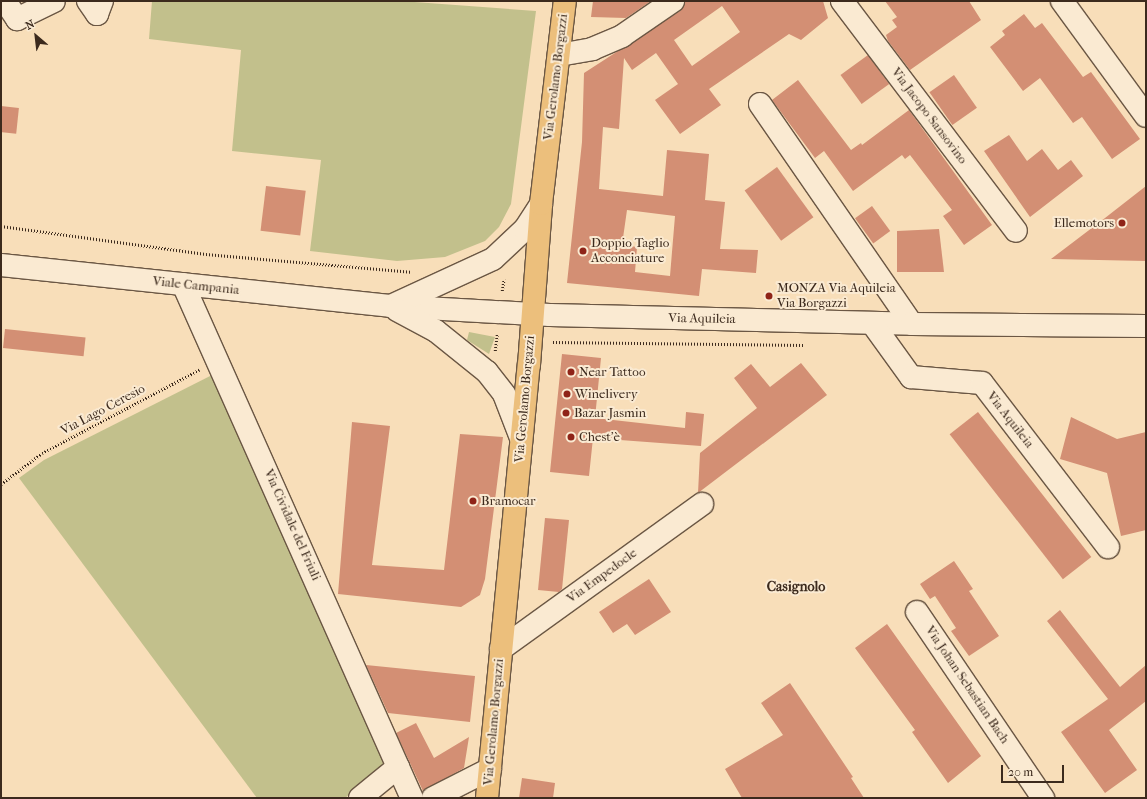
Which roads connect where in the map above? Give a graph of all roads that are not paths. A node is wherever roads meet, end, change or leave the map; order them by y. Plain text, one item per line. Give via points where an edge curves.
1 (5, 1) edge
2 (54, 1) edge
3 (88, 1) edge
4 (102, 1) edge
5 (565, 1) edge
6 (673, 1) edge
7 (842, 1) edge
8 (1062, 1) edge
9 (559, 55) junction
10 (760, 104) dead end
11 (1146, 116) edge
12 (541, 204) junction
13 (1016, 231) dead end
14 (1, 265) edge
15 (183, 284) junction
16 (390, 306) junction
17 (533, 314) junction
18 (872, 323) junction
19 (912, 324) junction
20 (1146, 326) edge
21 (522, 438) junction
22 (702, 504) dead end
23 (1108, 547) dead end
24 (917, 612) dead end
25 (501, 649) junction
26 (398, 767) junction
27 (490, 769) junction
28 (360, 798) edge
29 (412, 798) edge
30 (433, 798) edge
31 (487, 798) edge
32 (1043, 798) edge

1 - 2 street via 17,19
3 - 4 street via 97,14
5 - 9 main road, Via Gerolamo Borgazzi
6 - 9 street via 622,36 592,49
7 - 13 street, Via Jacopo Sansovino
8 - 11 street
9 - 12 main road, Via Gerolamo Borgazzi
10 - 19 street
12 - 16 street via 525,229 493,259
12 - 17 main road, Via Gerolamo Borgazzi
14 - 15 street, Viale Campania
15 - 16 street, Viale Campania
15 - 26 street, Via Cividale del Friuli via 219,359
16 - 17 street, Viale Campania
16 - 21 street, Viale Campania via 436,331 487,372 504,394
17 - 18 street, Via Aquileia
17 - 21 main road, Via Gerolamo Borgazzi
18 - 19 street, Via Aquileia
18 - 23 street, Via Aquileia via 911,377 982,383
19 - 20 street, Via Aquileia
21 - 25 main road, Via Gerolamo Borgazzi
22 - 25 street, Via Empedocle
24 - 32 street, Via Johan Sebastian Bach
25 - 27 main road, Via Gerolamo Borgazzi
26 - 28 street
26 - 29 street, Via Cividale del Friuli
27 - 30 street
27 - 31 main road, Via Gerolamo Borgazzi

